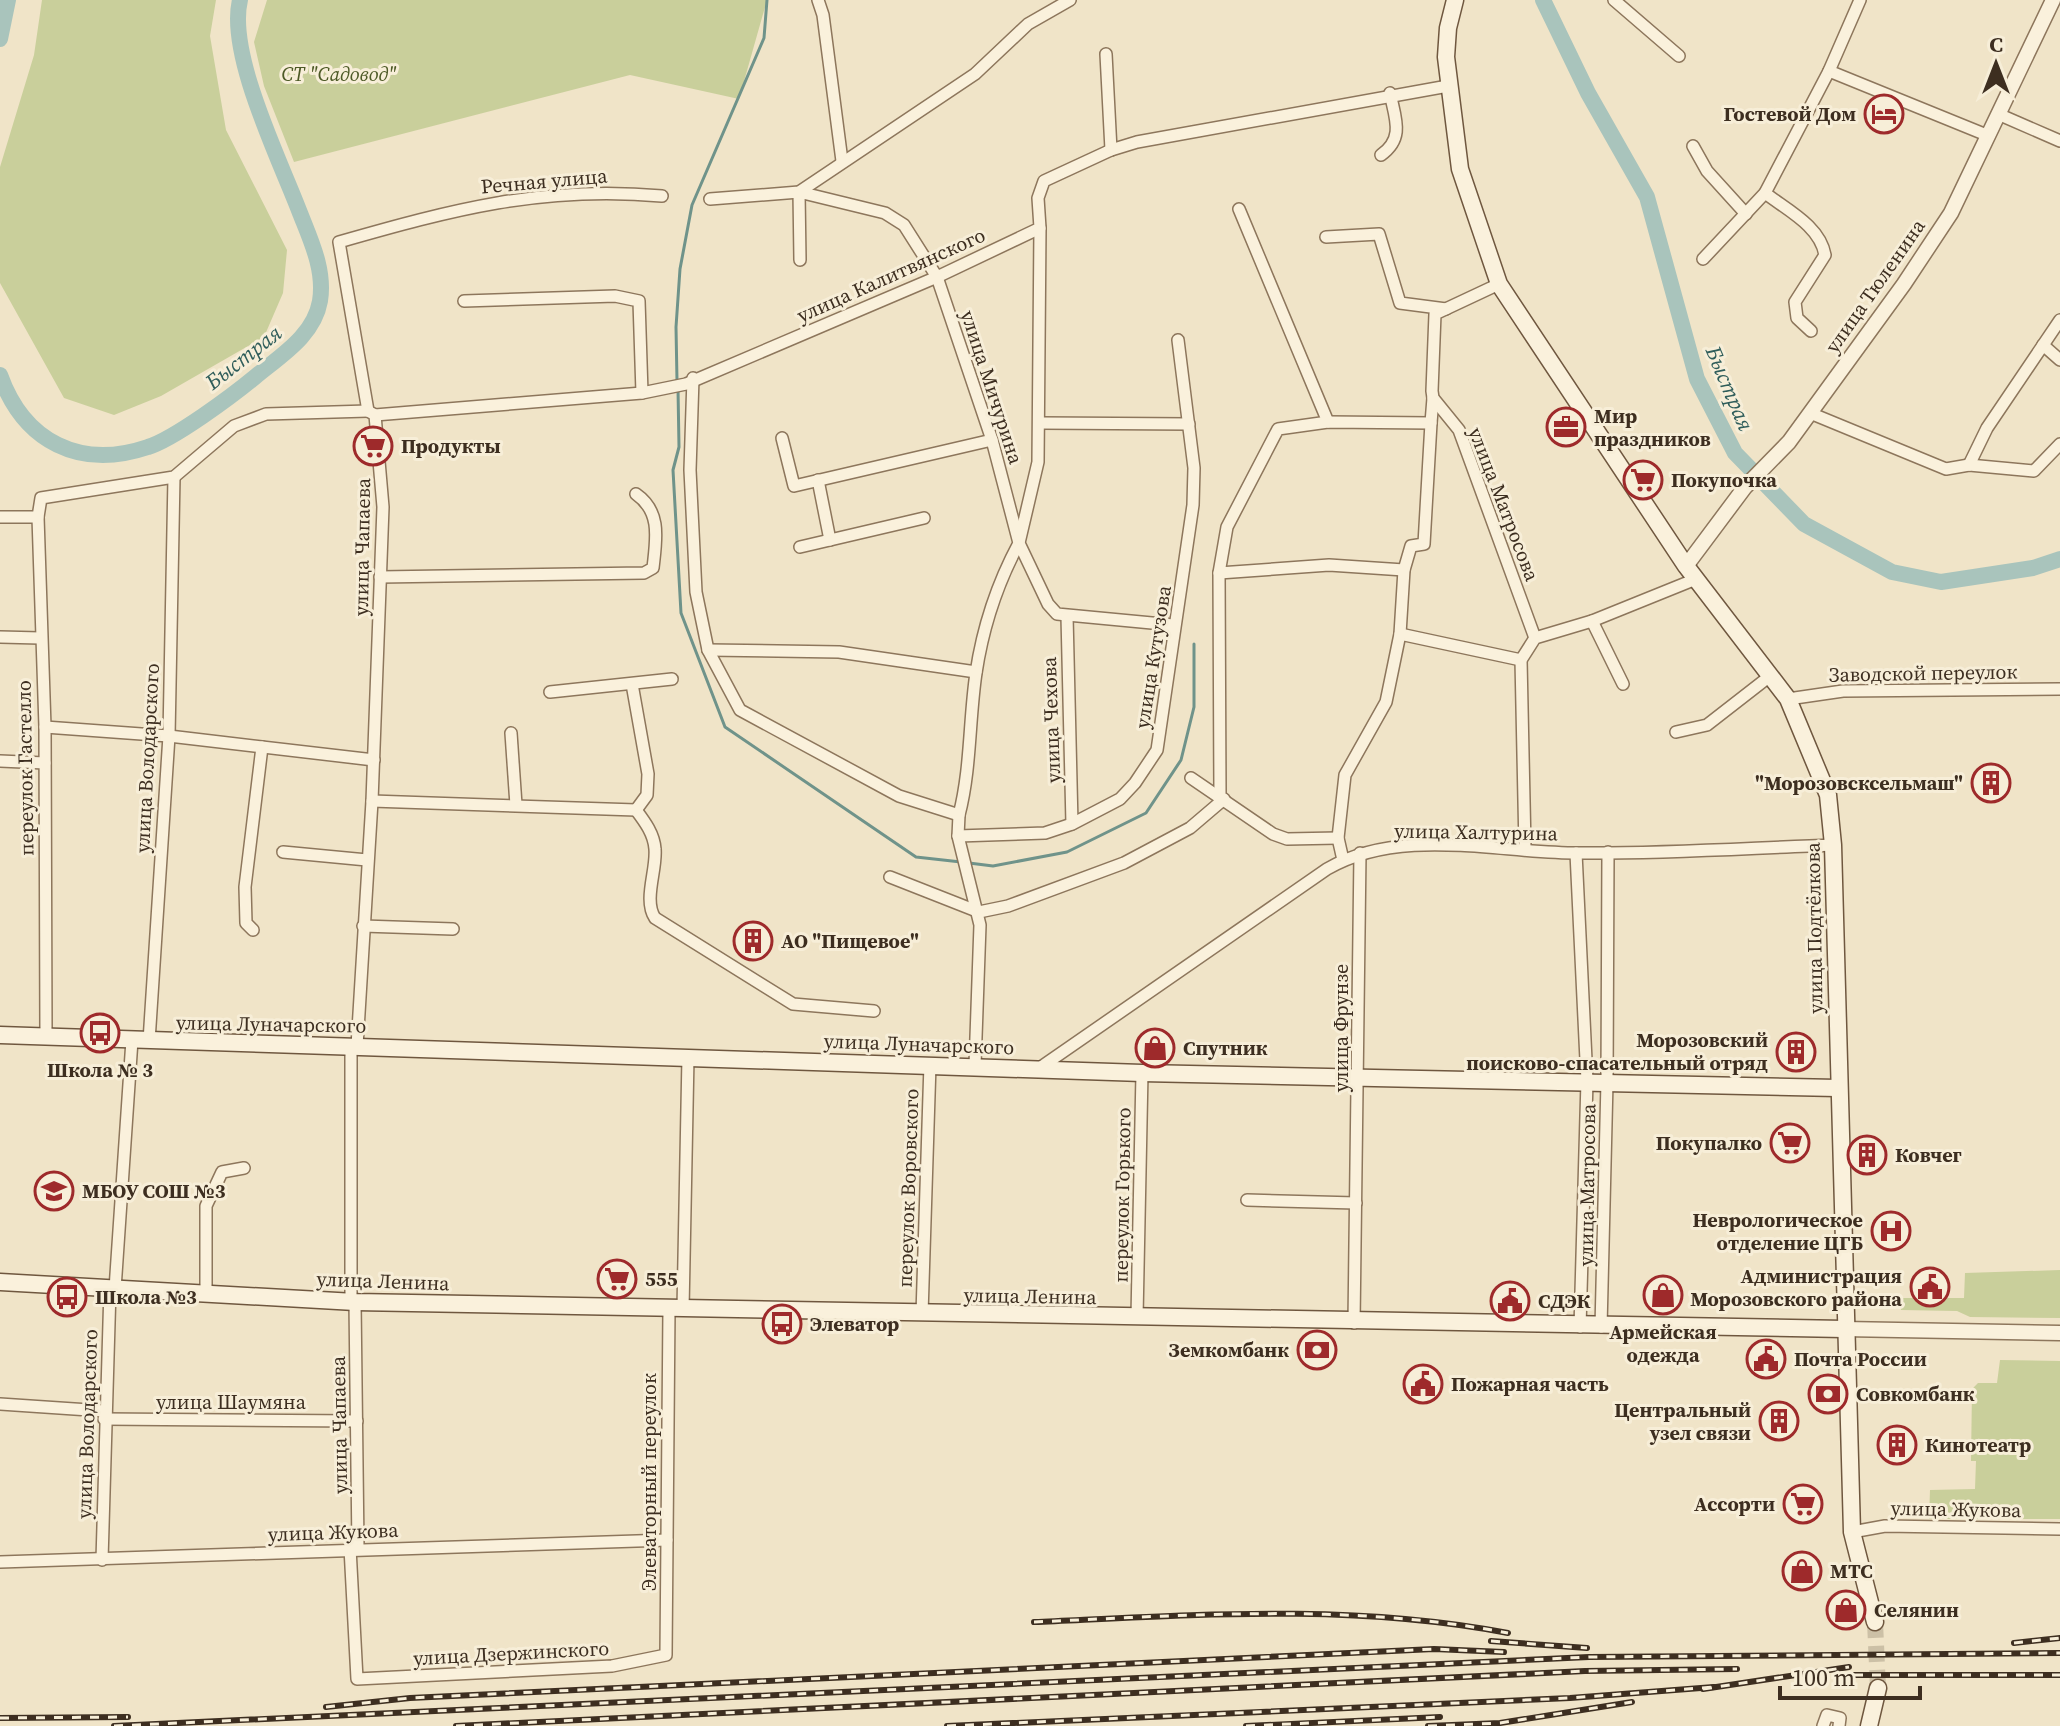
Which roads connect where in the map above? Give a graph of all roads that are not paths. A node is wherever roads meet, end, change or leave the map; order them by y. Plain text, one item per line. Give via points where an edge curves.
1 (818, 0) edge
2 (1070, 0) edge
3 (1455, 0) edge
4 (1614, 0) edge
5 (1860, 0) edge
6 (2053, 0) edge
7 (1106, 54) dead end
8 (1679, 56) dead end
9 (1829, 71) junction
10 (1448, 86) junction
11 (1390, 93) junction
12 (1998, 114) junction
13 (1989, 136) junction
14 (2060, 141) edge
15 (1693, 146) dead end
16 (1111, 150) junction
17 (1381, 155) dead end
18 (842, 161) junction
19 (799, 192) junction
20 (1765, 193) junction
21 (662, 196) dead end
22 (710, 199) dead end
23 (1239, 209) dead end
24 (1746, 214) junction
25 (1040, 228) junction
26 (1326, 237) dead end
27 (339, 242) joint
28 (1703, 259) dead end
29 (800, 260) dead end
30 (937, 277) junction
31 (1499, 284) junction
32 (464, 301) dead end
33 (1447, 309) junction
34 (2060, 320) edge
35 (1811, 331) dead end
36 (1178, 340) dead end
37 (2043, 345) junction
38 (2060, 360) edge
39 (690, 381) junction
40 (646, 392) junction
41 (1433, 398) junction
42 (372, 413) junction
43 (1810, 413) junction
44 (1328, 422) junction
45 (1041, 423) junction
46 (1431, 423) junction
47 (1189, 424) junction
48 (782, 438) dead end
49 (992, 440) junction
50 (2060, 444) edge
51 (1969, 465) junction
52 (174, 477) junction
53 (818, 480) junction
54 (636, 494) dead end
55 (1, 515) edge
56 (38, 517) junction
57 (924, 518) dead end
58 (830, 540) junction
59 (1019, 543) junction
60 (800, 547) dead end
61 (1404, 570) junction
62 (1691, 572) junction
63 (1219, 573) junction
64 (380, 577) junction
65 (1067, 616) junction
66 (1592, 621) junction
67 (1173, 625) junction
68 (1400, 634) junction
69 (0, 637) edge
70 (40, 638) junction
71 (1535, 638) junction
72 (708, 650) junction
73 (1521, 660) junction
74 (976, 672) junction
75 (1770, 676) junction
76 (672, 679) dead end
77 (632, 684) junction
78 (1623, 684) dead end
79 (2060, 689) edge
80 (550, 692) dead end
81 (1788, 699) junction
82 (45, 727) junction
83 (1676, 732) dead end
84 (511, 733) dead end
85 (169, 736) junction
86 (262, 747) junction
87 (374, 760) junction
88 (0, 761) edge
89 (45, 763) junction
90 (1191, 778) dead end
91 (1222, 798) junction
92 (372, 801) junction
93 (516, 805) junction
94 (636, 810) junction
95 (959, 815) junction
96 (1072, 824) junction
97 (958, 836) junction
98 (1338, 838) junction
99 (1833, 845) junction
100 (1525, 848) junction
101 (283, 852) dead end
102 (1608, 852) junction
103 (1360, 853) junction
104 (1576, 853) junction
105 (367, 860) junction
106 (1343, 860) junction
107 (890, 877) dead end
108 (979, 912) junction
109 (363, 926) junction
110 (453, 929) dead end
111 (253, 930) dead end
112 (874, 1011) dead end
113 (0, 1035) edge
114 (46, 1037) junction
115 (141, 1041) junction
116 (354, 1046) junction
117 (688, 1057) junction
118 (930, 1064) junction
119 (975, 1065) junction
120 (1041, 1067) junction
121 (1142, 1073) junction
122 (1359, 1076) junction
123 (1587, 1081) junction
124 (1607, 1082) junction
125 (1837, 1088) junction
126 (244, 1168) dead end
127 (1247, 1200) dead end
128 (1356, 1203) junction
129 (0, 1282) edge
130 (113, 1289) junction
131 (206, 1293) junction
132 (353, 1302) junction
133 (676, 1309) junction
134 (922, 1314) junction
135 (1137, 1317) junction
136 (1354, 1323) junction
137 (1580, 1327) junction
138 (1601, 1327) junction
139 (1844, 1329) junction
140 (2060, 1333) edge
141 (0, 1404) edge
142 (104, 1415) junction
143 (357, 1421) junction
144 (2060, 1529) edge
145 (1852, 1532) junction
146 (667, 1540) junction
147 (354, 1548) junction
148 (102, 1560) junction
149 (0, 1562) edge
150 (1875, 1622) tunnel mouth
151 (666, 1655) joint
152 (357, 1679) joint
153 (1877, 1694) joint
154 (1823, 1726) edge
155 (1839, 1726) edge
156 (1869, 1726) edge
157 (1878, 1726) edge

1 - 18 street
2 - 18 street via 1028,24 975,74
3 - 10 main road, улица Подтёлкова via 1448,28
4 - 8 street
5 - 9 street
6 - 12 street, улица Тюленина
7 - 16 street
9 - 13 street
9 - 20 street
10 - 11 street
10 - 31 main road, улица Подтёлкова via 1460,169
11 - 16 street
11 - 17 street via 1398,132 1393,147
12 - 13 street, улица Тюленина
12 - 14 street
13 - 43 street, улица Тюленина via 1951,213
15 - 24 street via 1707,171
16 - 25 street via 1044,181 1038,198
18 - 19 street
19 - 22 street
19 - 29 street
19 - 30 street, улица Мичурина via 885,213 904,225
20 - 24 street
20 - 35 street via 1814,231 1824,246 1825,255 1795,302 1797,318
21 - 27 street, Речная улица via 618,192 522,197 459,208
23 - 44 street
24 - 28 street
25 - 30 street, улица Калитвянского
25 - 45 street
26 - 33 street via 1379,234 1400,303
27 - 42 street, улица Чапаева
30 - 39 street, улица Калитвянского
30 - 49 street, улица Мичурина
31 - 33 street
31 - 62 main road, улица Подтёлкова
32 - 40 street via 615,296 639,301
33 - 41 street via 1435,314
34 - 37 street
36 - 47 street, улица Кутузова
37 - 38 street
37 - 51 street via 1987,428
39 - 40 street, улица Калитвянского
39 - 72 street via 696,592
40 - 42 street, улица Калитвянского
41 - 46 street
41 - 71 street, улица Матросова via 1459,430
42 - 52 street, улица Калитвянского via 266,414 234,426
42 - 64 street, улица Чапаева via 382,468
43 - 51 street via 1946,469
43 - 62 street, улица Тюленина via 1745,487
44 - 46 street
44 - 63 street via 1278,429 1227,527
45 - 47 street
45 - 59 street via 1038,462
46 - 61 street via 1424,544 1411,546
47 - 67 street, улица Кутузова via 1193,505
48 - 53 street via 794,486
49 - 53 street
49 - 59 street, улица Мичурина
50 - 51 street via 2034,471
52 - 56 street, переулок Гастелло via 41,498
52 - 85 street, улица Володарского
53 - 58 street
54 - 64 street via 648,501 655,516 653,568 644,573
55 - 56 street
56 - 70 street, переулок Гастелло
57 - 58 street
58 - 60 street
59 - 65 street via 1048,604
59 - 74 street via 997,584
61 - 63 street via 1329,565
61 - 68 street
62 - 66 street
62 - 75 main road, улица Подтёлкова
63 - 91 street
64 - 87 street, улица Чапаева
65 - 67 street
65 - 96 street, улица Чехова
66 - 71 street
66 - 78 street
67 - 96 street, улица Кутузова via 1157,750 1120,799
68 - 73 street
68 - 98 street via 1386,702 1345,775
69 - 70 street
70 - 82 street, переулок Гастелло
71 - 73 street
72 - 74 street via 839,652
72 - 95 street via 740,710 899,796
73 - 100 street
74 - 95 street
75 - 81 main road, улица Подтёлкова
75 - 83 street via 1707,725
76 - 77 street
77 - 80 street
77 - 94 street via 648,774 647,795
79 - 81 street, Заводской переулок via 1843,691
81 - 99 main road, улица Подтёлкова via 1828,795
82 - 85 street
82 - 89 street, переулок Гастелло
84 - 93 street
85 - 86 street
85 - 115 street, улица Володарского
86 - 87 street
86 - 111 street via 245,887 246,923
87 - 92 street, улица Чапаева
88 - 89 street
89 - 114 street, переулок Гастелло
90 - 91 street
91 - 98 street via 1287,839
91 - 108 street via 1190,828 1124,863
92 - 93 street
92 - 105 street, улица Чапаева
93 - 94 street
94 - 112 street via 655,848 655,918 793,1004
95 - 97 street
96 - 97 street, улица Кутузова via 1045,833
97 - 108 street
98 - 106 street
99 - 102 street, улица Халтурина
99 - 125 main road, улица Подтёлкова
100 - 103 street, улица Халтурина via 1389,846
100 - 104 street, улица Халтурина
101 - 105 street
102 - 104 street, улица Халтурина
102 - 124 street, улица Матросова
103 - 106 street, улица Халтурина
103 - 122 street, улица Фрунзе
104 - 123 street, улица Матросова
105 - 109 street, улица Чапаева
106 - 120 street, улица Халтурина
107 - 108 street
108 - 119 street
109 - 110 street
109 - 116 street, улица Чапаева
113 - 114 main road, улица Луначарского
114 - 115 main road, улица Луначарского
115 - 116 main road, улица Луначарского
115 - 130 street, улица Володарского
116 - 117 main road, улица Луначарского
116 - 132 street, улица Чапаева
117 - 118 main road, улица Луначарского
117 - 133 street, Элеваторный переулок
118 - 119 main road, улица Луначарского
118 - 134 street, переулок Воровского
119 - 120 main road, улица Луначарского
120 - 121 main road, улица Луначарского
121 - 122 main road, улица Луначарского
121 - 135 street, переулок Горького
122 - 123 main road, улица Луначарского
122 - 128 street, улица Фрунзе
123 - 124 main road, улица Луначарского
123 - 137 street, улица Матросова
124 - 125 main road, улица Луначарского
124 - 138 street, улица Матросова
125 - 139 main road, улица Подтёлкова
126 - 131 street via 222,1172 206,1206
127 - 128 street
128 - 136 street, улица Фрунзе
129 - 130 main road, улица Ленина
130 - 131 main road, улица Ленина
130 - 142 street, улица Володарского
131 - 132 main road, улица Ленина
132 - 133 main road, улица Ленина
132 - 143 street, улица Чапаева
133 - 134 main road, улица Ленина
133 - 146 street, Элеваторный переулок
134 - 135 main road, улица Ленина
135 - 136 main road, улица Ленина
136 - 137 main road, улица Ленина
137 - 138 main road, улица Ленина
138 - 139 main road, улица Ленина
139 - 140 street, улица Ленина
139 - 145 main road, улица Подтёлкова
141 - 142 street, улица Шаумяна
142 - 143 street, улица Шаумяна
142 - 148 street, улица Володарского
143 - 147 street, улица Чапаева
144 - 145 street, улица Жукова via 1885,1526
145 - 150 main road, улица Подтёлкова
146 - 147 street, улица Жукова
146 - 151 street, Элеваторный переулок
147 - 148 street, улица Жукова
147 - 152 street, улица Чапаева
148 - 149 street, улица Жукова
151 - 152 street, улица Дзержинского via 612,1666
153 - 156 main road
153 - 157 street
154 - 155 street via 1823,1718 1833,1715 1840,1718

